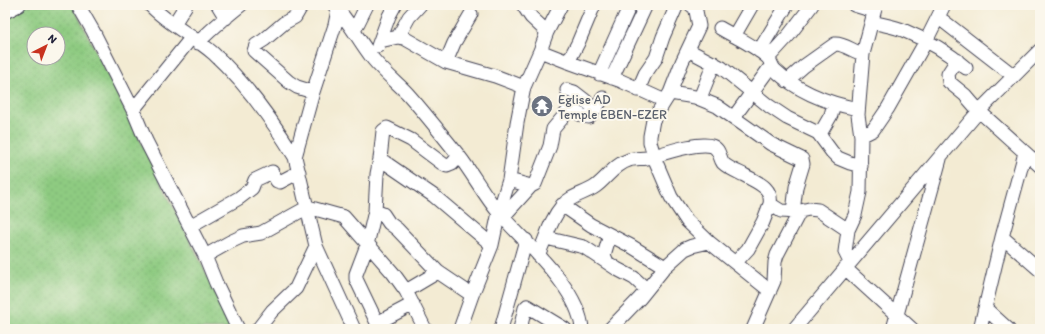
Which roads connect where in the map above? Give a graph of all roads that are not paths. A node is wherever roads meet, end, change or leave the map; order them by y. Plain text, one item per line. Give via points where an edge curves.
1 (19, 5) edge
2 (78, 5) edge
3 (150, 5) edge
4 (186, 5) edge
5 (218, 5) edge
6 (241, 5) edge
7 (302, 5) edge
8 (367, 5) edge
9 (395, 5) edge
10 (420, 5) edge
11 (523, 5) edge
12 (562, 5) edge
13 (594, 5) edge
14 (630, 5) edge
15 (646, 5) edge
16 (677, 5) edge
17 (691, 5) edge
18 (752, 5) edge
19 (787, 5) edge
20 (812, 5) edge
21 (854, 5) edge
22 (337, 6) edge
23 (942, 8) edge
24 (5, 12) edge
25 (874, 13) edge
26 (471, 14) dead end
27 (226, 18) junction
28 (174, 24) junction
29 (720, 28) dead end
30 (354, 30) junction
31 (547, 32) junction
32 (734, 36) junction
33 (398, 37) junction
34 (195, 40) junction
35 (380, 41) junction
36 (926, 41) junction
37 (688, 50) junction
38 (540, 51) junction
39 (1039, 52) edge
40 (863, 54) junction
41 (766, 58) junction
42 (373, 59) junction
43 (446, 62) junction
44 (568, 62) junction
45 (714, 63) junction
46 (599, 74) junction
47 (1014, 76) junction
48 (612, 78) junction
49 (787, 81) junction
50 (524, 87) junction
51 (567, 90) dead end
52 (638, 90) junction
53 (313, 92) junction
54 (752, 92) junction
55 (668, 97) junction
56 (700, 98) junction
57 (834, 104) junction
58 (858, 109) junction
59 (133, 110) junction
60 (978, 111) junction
61 (734, 117) junction
62 (820, 134) junction
63 (861, 136) junction
64 (1025, 153) junction
65 (655, 155) junction
66 (459, 156) junction
67 (941, 156) junction
68 (295, 157) junction
69 (380, 159) junction
70 (1039, 165) edge
71 (861, 166) junction
72 (299, 172) junction
73 (509, 180) junction
74 (531, 186) junction
75 (770, 204) junction
76 (562, 205) junction
77 (308, 207) junction
78 (375, 211) junction
79 (796, 211) junction
80 (501, 214) junction
81 (190, 226) junction
82 (848, 230) junction
83 (610, 235) junction
84 (1002, 237) junction
85 (546, 238) junction
86 (526, 240) junction
87 (709, 242) junction
88 (367, 245) junction
89 (316, 246) junction
90 (492, 246) junction
91 (538, 255) junction
92 (205, 256) junction
93 (607, 262) junction
94 (736, 262) junction
95 (847, 265) junction
96 (666, 267) junction
97 (1040, 270) edge
98 (438, 272) junction
99 (646, 289) junction
100 (770, 290) junction
101 (406, 291) junction
102 (472, 295) junction
103 (413, 304) junction
104 (986, 309) junction
105 (897, 315) junction
106 (379, 326) edge
107 (756, 328) edge
108 (797, 328) edge
109 (238, 329) edge
110 (258, 329) edge
111 (354, 329) edge
112 (425, 329) edge
113 (460, 329) edge
114 (501, 329) edge
115 (520, 329) edge
116 (565, 329) edge
117 (582, 329) edge
118 (610, 329) edge
119 (893, 329) edge
120 (912, 329) edge
121 (980, 329) edge
122 (1008, 329) edge

1 - 24 street
2 - 59 street
3 - 28 street
4 - 28 street
5 - 27 street
6 - 27 street
7 - 53 street via 295,17 256,45 254,51 288,82
8 - 30 street
9 - 35 street via 388,16
10 - 33 street via 409,17
11 - 31 street
12 - 31 street
13 - 44 street
14 - 46 street
15 - 48 street
16 - 52 street via 656,58
17 - 37 street via 699,24
18 - 32 street
19 - 41 street
20 - 41 street via 789,35
21 - 25 street
22 - 30 street
22 - 53 street via 335,25
23 - 36 street
23 - 47 street
25 - 36 street
25 - 40 street
26 - 43 street
27 - 34 street
28 - 34 street
29 - 32 street
30 - 42 street
31 - 38 street
32 - 41 street
33 - 35 street
33 - 43 street via 409,40
34 - 59 street
34 - 68 street via 212,52 261,105
35 - 42 street
36 - 60 street via 962,64 948,74 949,82
36 - 63 street via 888,108 872,130
37 - 45 street
37 - 55 street
38 - 44 street
38 - 50 street
39 - 47 street
40 - 49 street via 841,44 835,44
40 - 58 street
41 - 49 street
41 - 54 street
42 - 66 street via 407,93
43 - 50 street
44 - 46 street
45 - 54 street
45 - 56 street
46 - 48 street
47 - 60 street
48 - 52 street
49 - 57 street via 809,95
50 - 73 street
51 - 74 street via 599,104 589,117 571,109 564,114 553,129 550,146 537,181
52 - 55 street
53 - 68 street
54 - 61 street
54 - 62 street via 787,118
55 - 56 street
55 - 65 street via 651,126 650,142
56 - 61 street
57 - 58 street
57 - 62 street
58 - 63 street
59 - 81 street via 146,141
60 - 64 street
60 - 67 street
61 - 79 street via 771,144 802,159 803,164 796,186
62 - 71 street via 835,156
63 - 71 street
64 - 70 street
64 - 84 street
65 - 75 street via 699,146 714,146 726,165 764,187 770,194
65 - 76 street via 624,162 595,186
65 - 87 street via 678,209
66 - 69 street via 450,165 443,164 410,140 387,128 383,132
66 - 80 street
67 - 95 street
67 - 105 street
68 - 72 street
69 - 78 street
69 - 90 street via 434,196
71 - 82 street via 859,200
72 - 77 street
72 - 81 street via 280,182 272,172 260,177 255,180 252,188 239,198
73 - 74 street
73 - 80 street
74 - 80 street
75 - 79 street via 779,210
75 - 94 street via 748,249
76 - 83 street via 590,226
76 - 85 street
77 - 88 street via 344,217
77 - 89 street
77 - 92 street via 261,233 243,236
78 - 88 street
78 - 98 street via 383,214
79 - 82 street via 818,210
79 - 100 street via 777,255 774,281
80 - 86 street
80 - 90 street
81 - 92 street
82 - 95 street via 845,252
83 - 93 street via 604,255
83 - 96 street
84 - 97 street
84 - 104 street
85 - 91 street
85 - 93 street via 584,247
86 - 91 street
86 - 114 street
87 - 94 street
87 - 96 street via 685,249
88 - 101 street
88 - 106 street via 356,279
89 - 110 street via 296,288
89 - 111 street
90 - 102 street
91 - 117 street via 569,294 576,307
92 - 109 street
93 - 99 street via 634,278
94 - 100 street
95 - 105 street
95 - 108 street
96 - 99 street
98 - 101 street
98 - 102 street
99 - 118 street
100 - 107 street
101 - 103 street
102 - 113 street
103 - 106 street
103 - 112 street
104 - 121 street
104 - 122 street
105 - 119 street
105 - 120 street
115 - 116 street via 527,306

